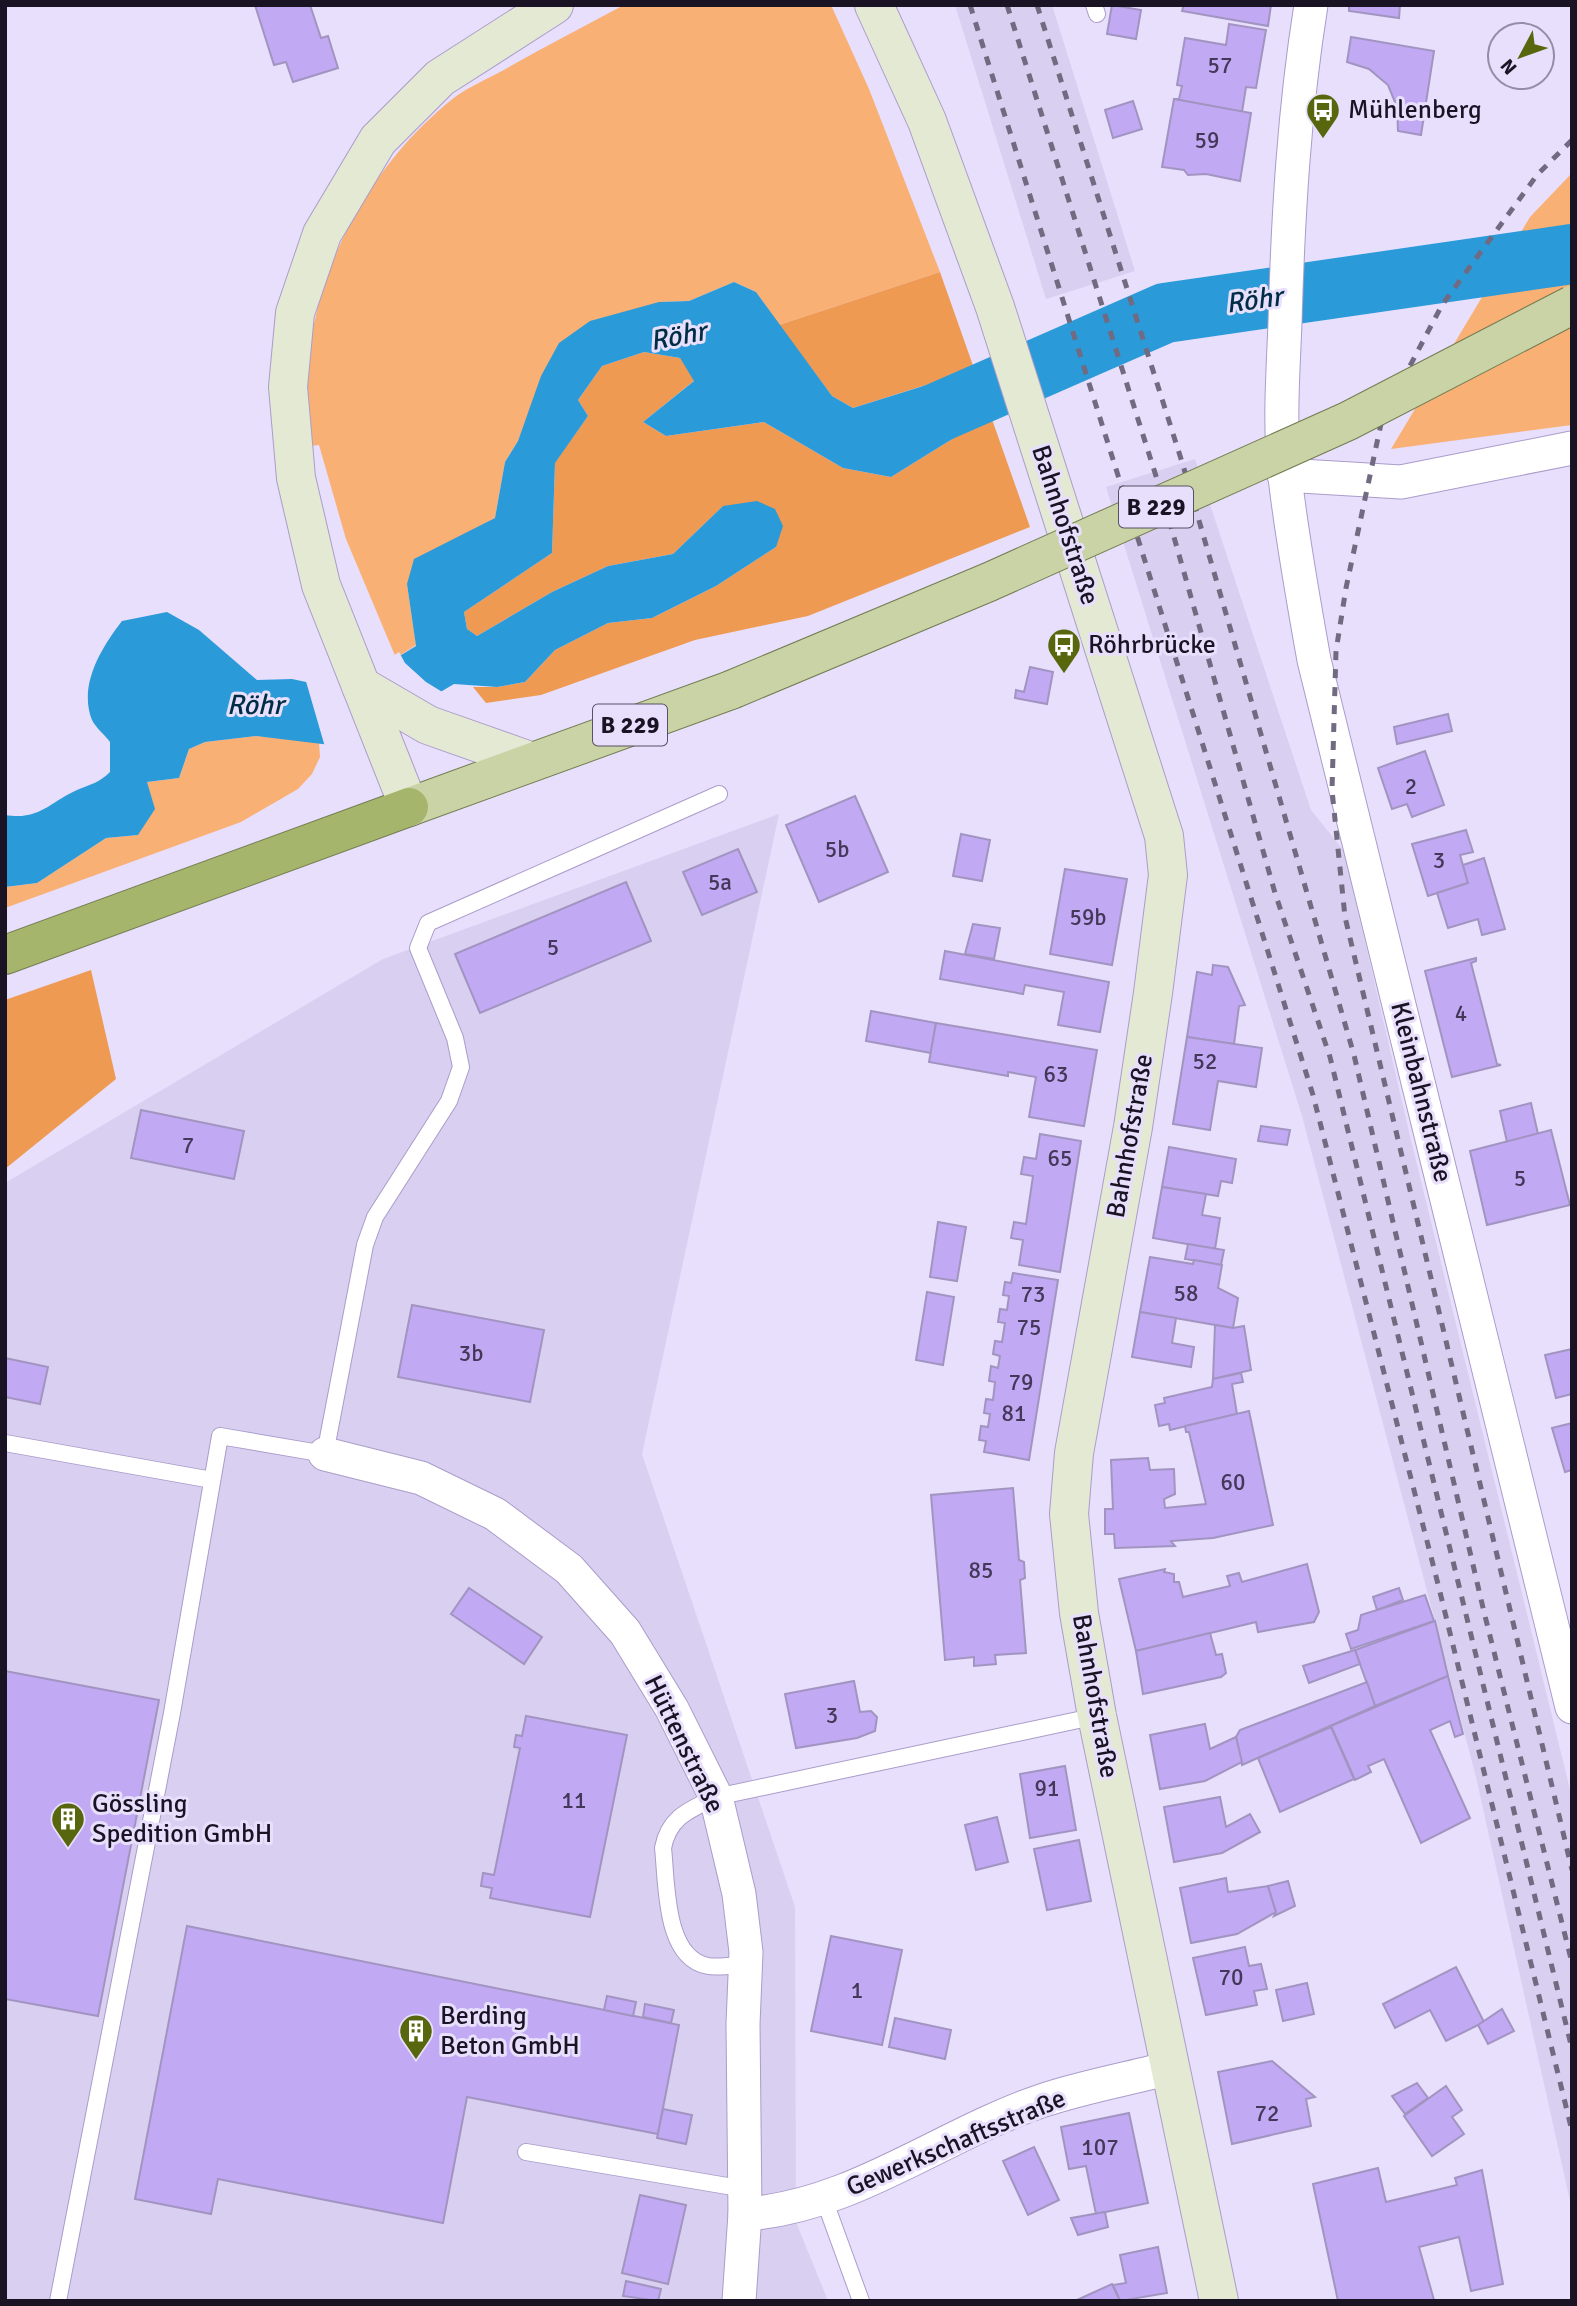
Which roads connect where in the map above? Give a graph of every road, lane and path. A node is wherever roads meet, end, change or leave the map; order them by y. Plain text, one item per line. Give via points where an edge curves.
1 (554, 5) edge
2 (874, 5) edge
3 (1311, 5) edge
4 (1572, 305) edge
5 (1572, 448) edge
6 (1284, 475) junction
7 (361, 686) junction
8 (530, 761) junction
9 (719, 794) dead end
10 (409, 807) junction
11 (5, 955) edge
12 (5, 1443) edge
13 (325, 1454) junction
14 (212, 1480) junction
15 (1572, 1706) edge
16 (1097, 1716) junction
17 (716, 1797) junction
18 (745, 1964) junction
19 (1170, 2068) junction
20 (526, 2152) dead end
21 (824, 2199) junction
22 (745, 2202) junction
23 (58, 2301) edge
24 (739, 2301) edge
25 (862, 2301) edge
26 (1219, 2301) edge

1 - 7 street via 440,78 379,140 322,233 295,313 288,387 296,478 321,585
2 - 16 street, Bahnhofstraße via 927,121 995,307 1164,836 1168,875 1133,1127 1074,1453 1069,1514 1079,1613
3 - 6 street, Kleinbahnstraße via 1288,222
4 - 8 main road, B 229, bridge via 1348,421 989,582 731,690
5 - 6 street via 1401,482
6 - 15 street, Kleinbahnstraße via 1314,660
7 - 8 street via 428,725
7 - 10 street
8 - 10 main road, B 229
9 - 13 lane via 428,923 418,948 455,1038 461,1067 449,1101 375,1217 365,1245
10 - 11 highway
12 - 14 lane
13 - 14 lane via 220,1436
13 - 17 street, Hüttenstraße via 421,1478 495,1514 569,1569 625,1632 672,1709
14 - 23 lane via 172,1713
16 - 17 lane
16 - 19 street, Bahnhofstraße
17 - 18 street, Hüttenstraße via 739,1894
17 - 18 lane via 681,1814 665,1835 673,1936 689,1958 707,1966
18 - 22 street, Hüttenstraße
19 - 21 street, Gewerkschaftsstraße via 1040,2101
19 - 26 street, Bahnhofstraße
20 - 22 lane
21 - 22 street, Gewerkschaftsstraße via 782,2212
21 - 25 lane, Gewerkschaftsstraße
22 - 24 street, Hüttenstraße

